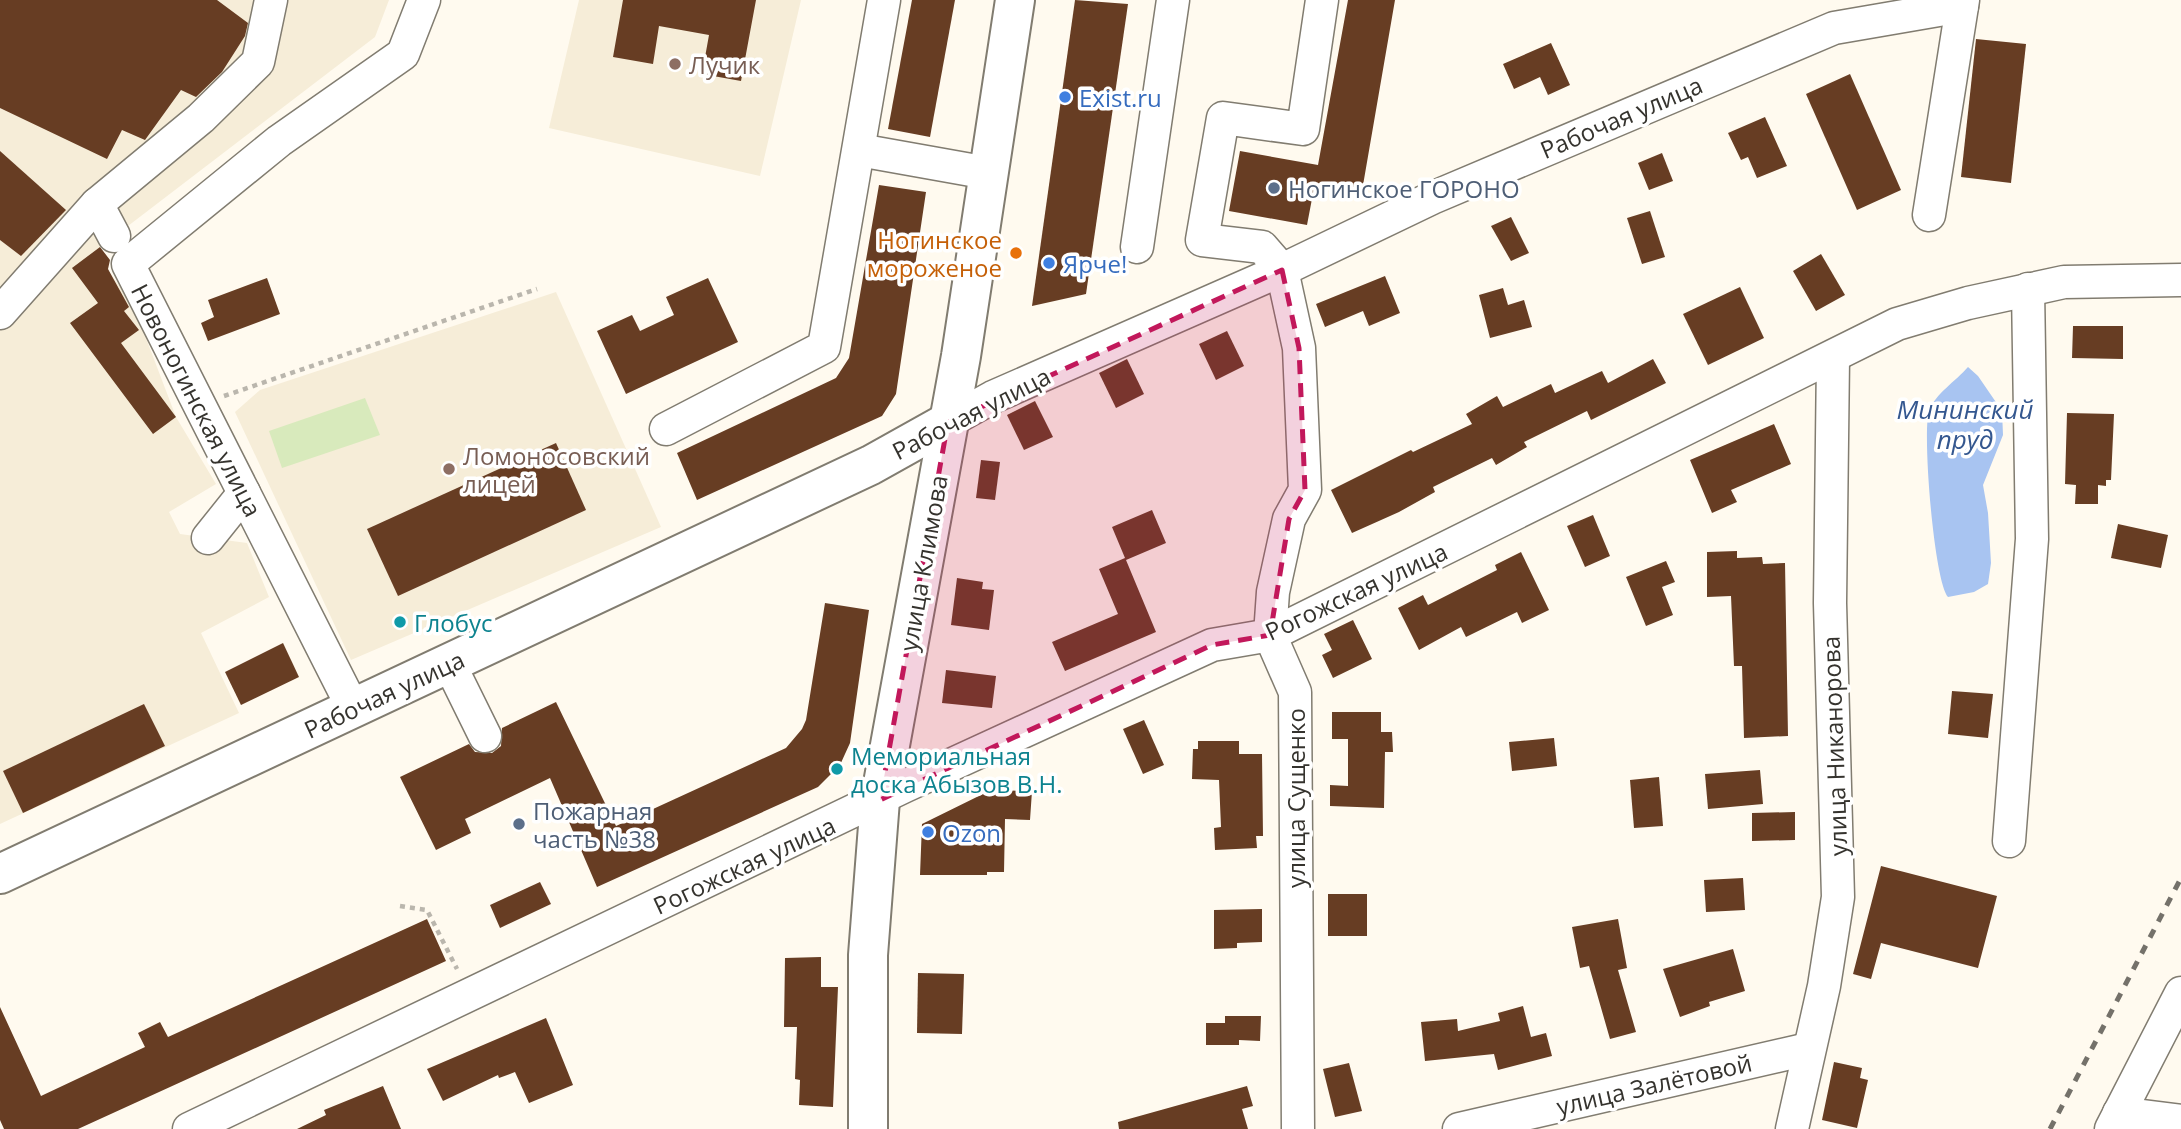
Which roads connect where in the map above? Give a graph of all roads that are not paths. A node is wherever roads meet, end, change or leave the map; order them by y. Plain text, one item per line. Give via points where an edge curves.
1 (271, 0) edge
2 (424, 0) edge
3 (884, 0) edge
4 (1015, 0) edge
5 (1173, 0) edge
6 (1322, 0) edge
7 (1962, 3) edge
8 (1835, 14) edge
9 (859, 150) junction
10 (988, 173) junction
11 (97, 205) junction
12 (1929, 215) dead end
13 (114, 236) dead end
14 (1137, 247) dead end
15 (1282, 270) junction
16 (2181, 280) edge
17 (2028, 289) junction
18 (0, 313) edge
19 (1833, 358) junction
20 (948, 422) junction
21 (666, 429) dead end
22 (244, 493) junction
23 (208, 538) dead end
24 (1270, 635) junction
25 (449, 663) junction
26 (353, 709) junction
27 (485, 736) dead end
28 (880, 800) junction
29 (2009, 841) dead end
30 (0, 874) edge
31 (2181, 993) edge
32 (1808, 1049) junction
33 (2115, 1121) edge
34 (2181, 1121) edge
35 (189, 1129) edge
36 (868, 1129) edge
37 (1298, 1129) edge
38 (1459, 1129) edge
39 (1792, 1129) edge

1 - 11 street via 258,62 201,118
2 - 22 street, Новоногинская улица via 403,54 279,141 128,264
3 - 9 street
4 - 10 main road, улица Климова
5 - 14 street
6 - 15 street via 1303,129 1223,118 1202,240 1262,247
7 - 8 street, Рабочая улица
7 - 12 street
8 - 15 street, Рабочая улица
9 - 10 street
9 - 21 street via 824,347
10 - 20 main road, улица Климова
11 - 13 street
11 - 18 street
15 - 20 street, Рабочая улица via 993,397
15 - 24 street, улица Сущенко via 1299,348 1305,490 1289,519 1273,592
16 - 17 street, Рогожская улица via 2064,282
17 - 19 street, Рогожская улица via 1897,324
17 - 29 street via 2032,540
19 - 24 street, Рогожская улица
19 - 32 street, улица Никанорова via 1830,603 1838,897
20 - 25 main road, Рабочая улица via 871,465
20 - 28 main road, улица Климова
22 - 23 street
22 - 26 street, Новоногинская улица
24 - 28 street, Рогожская улица via 1212,645
24 - 37 street, улица Сущенко via 1295,692
25 - 26 main road, Рабочая улица
25 - 27 street
26 - 30 main road, Рабочая улица
28 - 35 street, Рогожская улица
28 - 36 main road, улица Климова via 869,955
31 - 33 street
32 - 38 street, улица Залётовой
32 - 39 street, улица Никанорова
33 - 34 street

